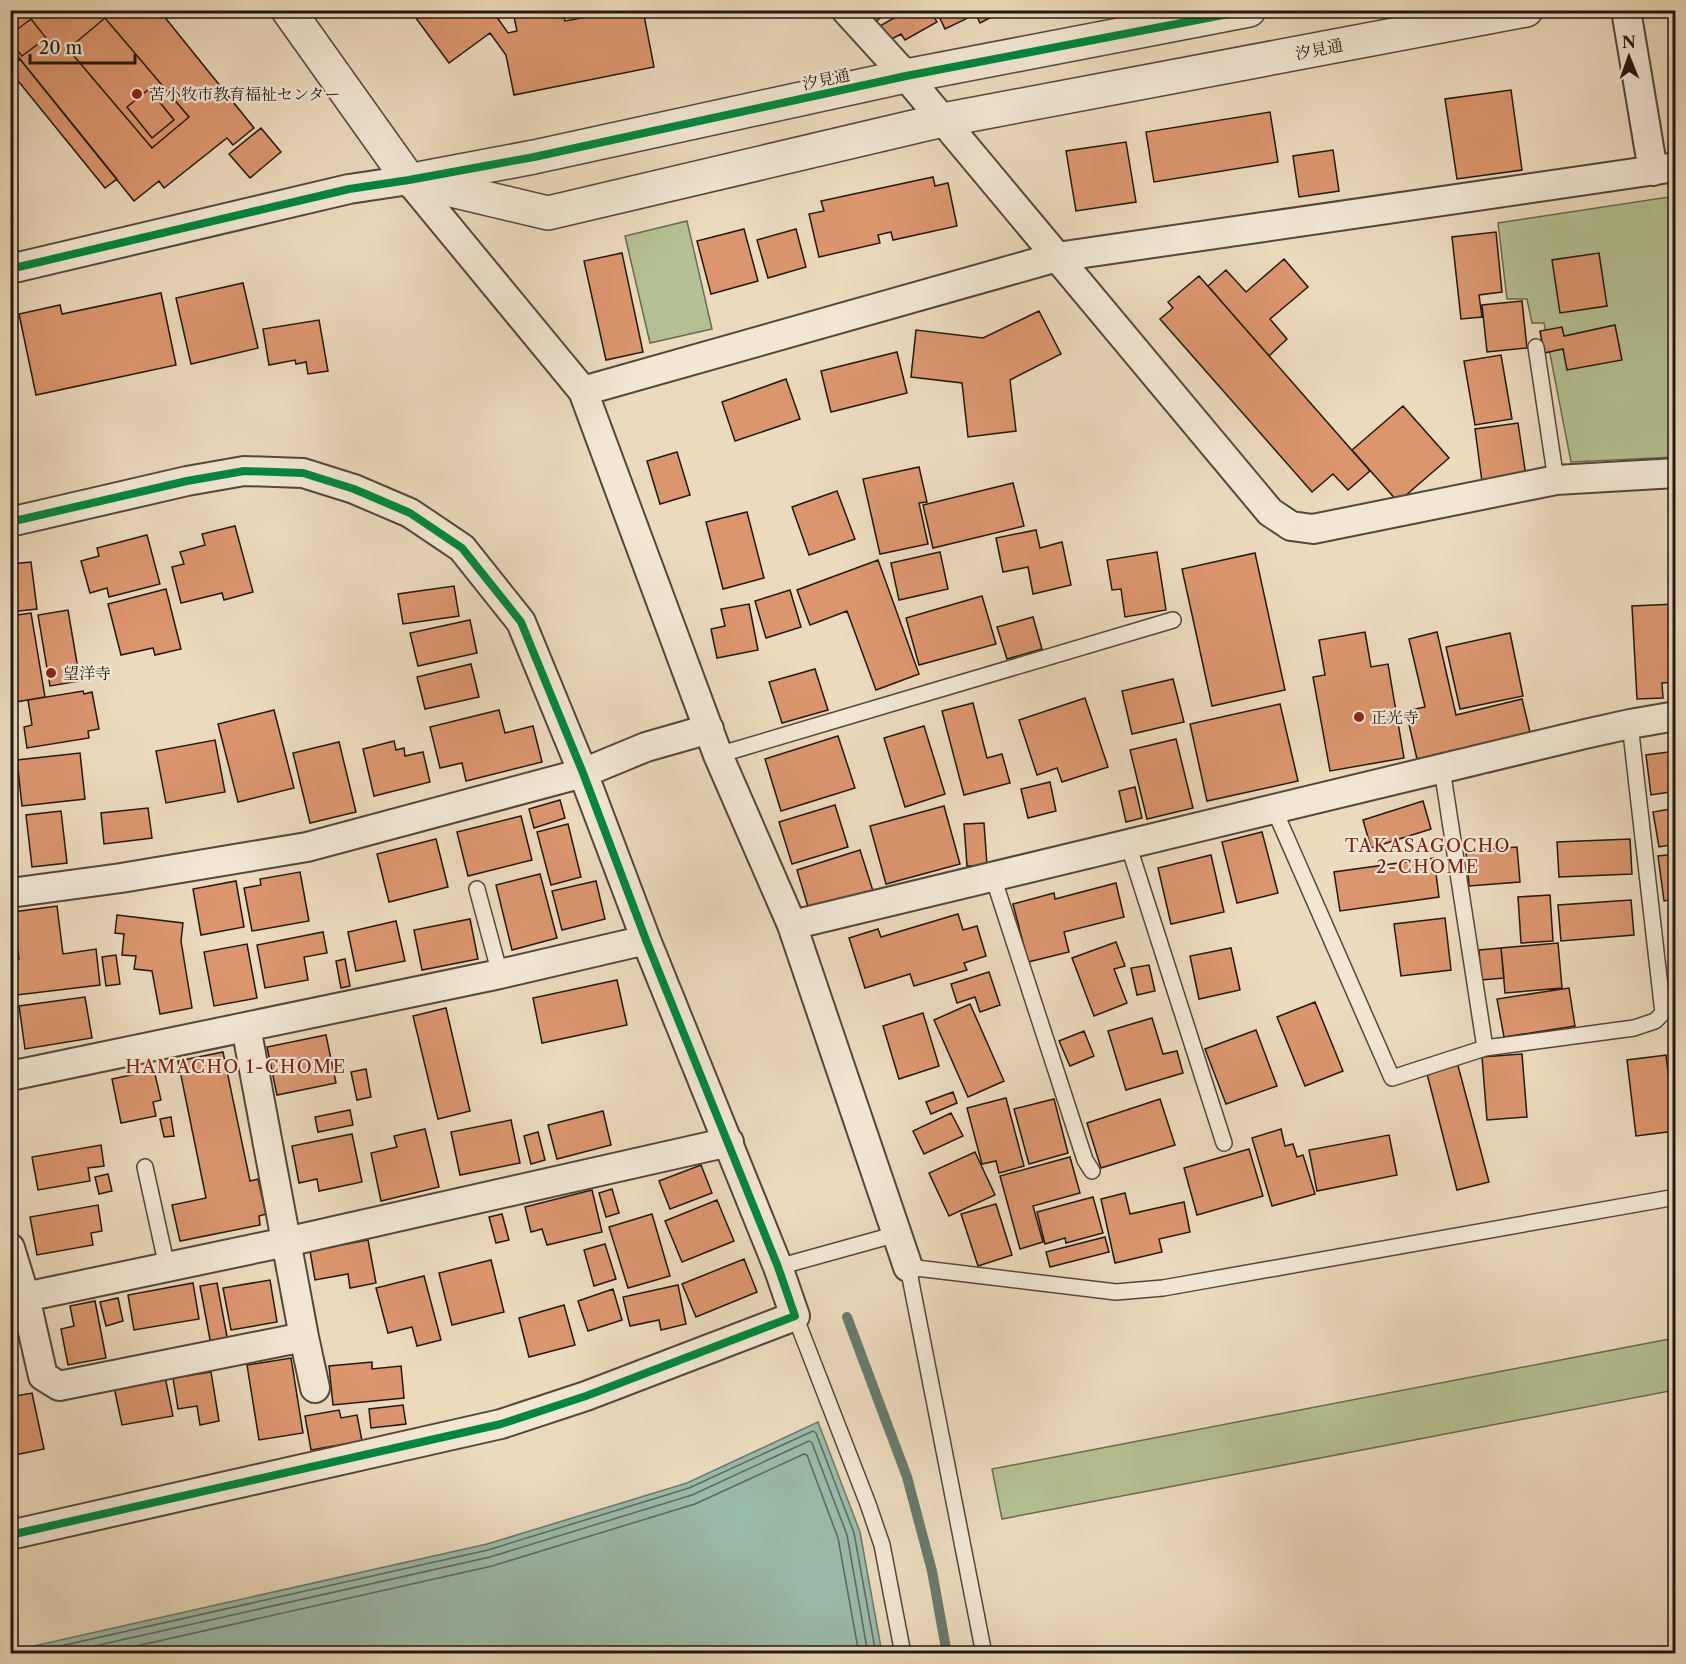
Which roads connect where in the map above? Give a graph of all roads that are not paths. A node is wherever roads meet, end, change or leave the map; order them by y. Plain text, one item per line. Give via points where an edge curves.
1 (288, 10) edge
2 (846, 10) edge
3 (1250, 10) edge
4 (1526, 10) edge
5 (1626, 10) edge
6 (1160, 18) edge
7 (906, 76) junction
8 (943, 120) junction
9 (1664, 169) edge
10 (409, 180) junction
11 (1057, 257) junction
12 (10, 269) edge
13 (1536, 346) dead end
14 (583, 391) junction
15 (1676, 473) edge
16 (1556, 480) junction
17 (10, 522) edge
18 (1173, 620) dead end
19 (1676, 716) edge
20 (1630, 724) junction
21 (709, 729) junction
22 (718, 755) junction
23 (1442, 769) junction
24 (583, 773) junction
25 (1274, 809) junction
26 (1128, 844) junction
27 (993, 877) junction
28 (477, 889) dead end
29 (10, 892) edge
30 (792, 926) junction
31 (646, 940) junction
32 (500, 974) junction
33 (246, 1027) junction
34 (1485, 1048) junction
35 (10, 1076) edge
36 (729, 1142) junction
37 (1224, 1143) dead end
38 (145, 1167) dead end
39 (1092, 1171) dead end
40 (1676, 1197) edge
41 (897, 1234) junction
42 (286, 1242) junction
43 (10, 1248) edge
44 (167, 1267) junction
45 (778, 1267) junction
46 (908, 1267) junction
47 (25, 1297) junction
48 (795, 1317) junction
49 (304, 1337) junction
50 (315, 1388) dead end
51 (10, 1535) edge
52 (903, 1653) edge
53 (984, 1653) edge

1 - 10 street
2 - 7 street
3 - 6 street, 汐見通
4 - 8 street, 汐見通
5 - 9 street
6 - 7 street, 汐見通
7 - 8 street
7 - 10 street, 汐見通 via 534,157
8 - 10 street, 汐見通 via 548,213
8 - 11 street
9 - 11 street
10 - 12 street via 349,189
10 - 14 street
11 - 14 street
11 - 16 street via 1270,512 1291,526 1313,529
13 - 16 lane
14 - 21 street
15 - 16 street
17 - 24 street via 244,471 303,473 410,513 462,548 521,622
18 - 22 lane
19 - 20 street
20 - 23 street
20 - 34 lane via 1663,1012 1655,1021 1634,1028
21 - 22 street
21 - 24 street via 646,747
22 - 30 street
23 - 25 street
23 - 34 lane
24 - 29 street via 307,847
24 - 31 street
25 - 26 street
25 - 34 lane via 1392,1078
26 - 27 street
26 - 37 lane
27 - 30 street
27 - 39 lane via 1085,1160
28 - 32 lane
30 - 41 street
31 - 32 street
31 - 36 street
32 - 33 street
33 - 35 street
33 - 42 street
36 - 42 street
36 - 45 street
38 - 44 lane
40 - 46 lane via 1163,1288 1116,1292
41 - 45 lane
41 - 46 street
42 - 44 street
42 - 49 street
43 - 47 street
44 - 47 street
45 - 48 street
46 - 53 lane
47 - 49 street via 43,1376 59,1386
48 - 51 street via 501,1424
48 - 52 lane via 882,1545
49 - 50 street

